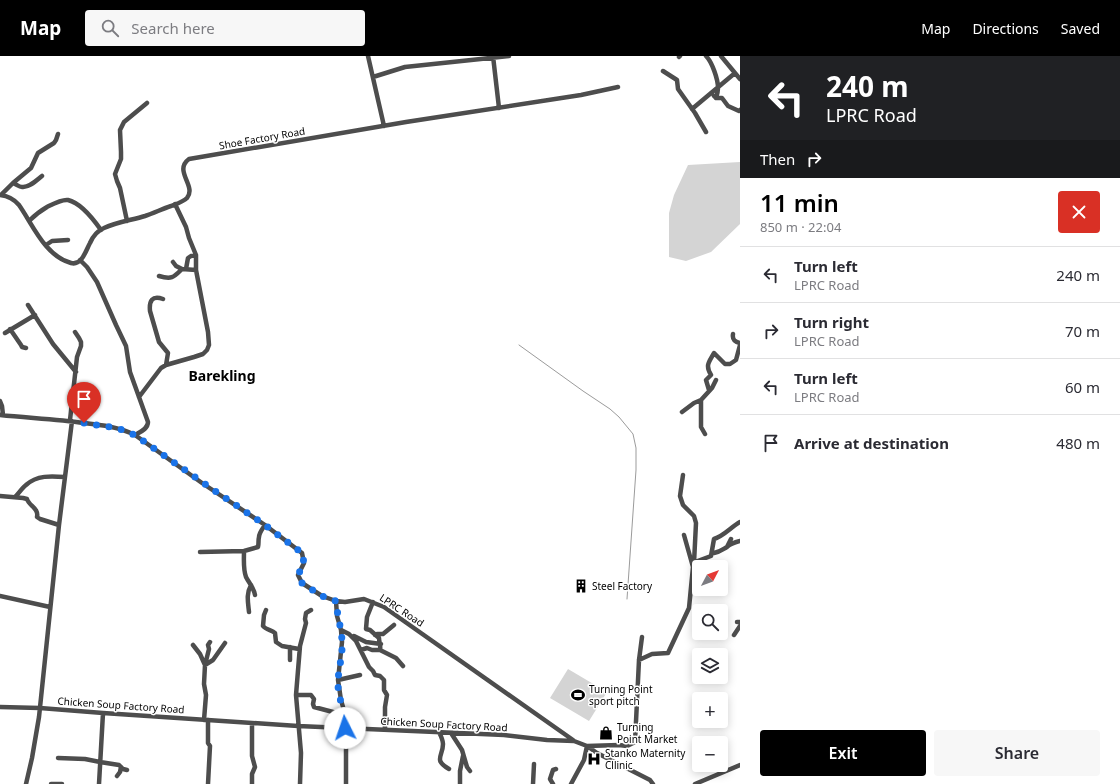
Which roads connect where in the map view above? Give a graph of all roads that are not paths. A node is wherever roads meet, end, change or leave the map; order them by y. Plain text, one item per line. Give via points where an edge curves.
1 (368, 56) edge
2 (509, 56) edge
3 (706, 56) edge
4 (721, 56) edge
5 (493, 57) edge
6 (662, 71) dead end
7 (735, 73) junction
8 (373, 76) junction
9 (740, 78) edge
10 (618, 87) dead end
11 (718, 88) junction
12 (711, 93) junction
13 (716, 98) junction
14 (147, 103) dead end
15 (499, 108) junction
16 (692, 109) junction
17 (740, 110) edge
18 (384, 126) junction
19 (706, 132) dead end
20 (58, 134) dead end
21 (42, 176) dead end
22 (13, 182) junction
23 (0, 195) edge
24 (175, 204) junction
25 (30, 221) junction
26 (127, 221) junction
27 (101, 230) junction
28 (68, 240) dead end
29 (46, 245) junction
30 (196, 255) junction
31 (80, 260) junction
32 (173, 262) dead end
33 (184, 269) junction
34 (196, 270) junction
35 (160, 276) dead end
36 (163, 299) dead end
37 (28, 305) dead end
38 (35, 315) junction
39 (10, 329) junction
40 (75, 332) dead end
41 (4, 333) dead end
42 (732, 334) dead end
43 (740, 344) edge
44 (26, 348) dead end
45 (166, 365) junction
46 (76, 372) junction
47 (716, 380) dead end
48 (709, 390) junction
49 (139, 397) junction
50 (701, 400) junction
51 (0, 401) edge
52 (682, 412) dead end
53 (1, 415) edge
54 (71, 421) junction
55 (705, 434) dead end
56 (135, 435) junction
57 (684, 475) dead end
58 (65, 477) junction
59 (0, 496) edge
60 (15, 497) junction
61 (740, 522) edge
62 (58, 525) junction
63 (265, 525) junction
64 (684, 535) dead end
65 (731, 539) dead end
66 (740, 541) edge
67 (726, 547) junction
68 (244, 551) junction
69 (712, 551) junction
70 (200, 552) dead end
71 (694, 560) edge
72 (700, 560) edge
73 (692, 561) edge
74 (692, 583) edge
75 (251, 585) junction
76 (255, 595) dead end
77 (0, 596) edge
78 (336, 601) junction
79 (373, 602) junction
80 (50, 607) junction
81 (266, 610) dead end
82 (311, 610) dead end
83 (249, 612) dead end
84 (739, 624) edge
85 (394, 625) dead end
86 (342, 631) junction
87 (375, 635) junction
88 (734, 635) dead end
89 (642, 637) dead end
90 (210, 642) dead end
91 (225, 643) dead end
92 (381, 644) junction
93 (193, 645) dead end
94 (290, 647) junction
95 (299, 649) junction
96 (361, 650) junction
97 (380, 650) junction
98 (290, 660) dead end
99 (639, 660) junction
100 (205, 665) junction
101 (403, 666) dead end
102 (360, 675) dead end
103 (338, 680) junction
104 (296, 695) junction
105 (0, 707) edge
106 (40, 708) junction
107 (333, 712) dead end
108 (103, 714) junction
109 (206, 720) junction
110 (252, 723) junction
111 (298, 726) junction
112 (346, 728) junction
113 (385, 730) junction
114 (438, 732) junction
115 (451, 733) junction
116 (574, 741) junction
117 (587, 746) junction
118 (463, 755) junction
119 (58, 758) dead end
120 (100, 762) junction
121 (534, 764) dead end
122 (740, 765) edge
123 (121, 767) junction
124 (449, 769) dead end
125 (556, 769) dead end
126 (127, 770) dead end
127 (470, 771) dead end
128 (117, 776) dead end
129 (26, 784) edge
130 (52, 784) edge
131 (62, 784) edge
132 (98, 784) edge
133 (208, 784) edge
134 (252, 784) edge
135 (300, 784) edge
136 (346, 784) edge
137 (460, 784) edge
138 (533, 784) edge
139 (554, 784) edge
140 (571, 784) edge
141 (652, 784) edge
142 (696, 784) edge

1 - 8 street
2 - 5 street
3 - 11 street via 715,74
4 - 7 street
5 - 8 street via 405,67
5 - 15 street
6 - 16 street via 677,80 678,89
7 - 9 street
7 - 11 street
8 - 18 street
10 - 15 street, Shoe Factory Road
11 - 12 street
11 - 13 street
12 - 13 street
12 - 16 street
13 - 17 street via 722,98 728,106
14 - 26 street via 124,122 120,130 121,159 115,174
15 - 18 street, Shoe Factory Road
16 - 19 street
18 - 24 street, Shoe Factory Road via 189,159 183,167 189,185 189,195
20 - 22 street via 54,142 38,153 31,168
21 - 22 street via 24,187
22 - 23 street
23 - 25 street via 16,201
24 - 26 street, Shoe Factory Road
24 - 30 street
25 - 27 street via 39,212 66,200 76,204
25 - 29 street
26 - 27 street, Shoe Factory Road
27 - 31 street via 95,234
28 - 29 street via 52,241
29 - 31 street via 52,253 72,263
30 - 33 street via 188,258
30 - 34 street
31 - 49 street via 97,282 126,346 130,372
32 - 33 street
33 - 34 street
33 - 35 street via 174,277
34 - 45 street via 209,345 203,354
36 - 45 street via 159,297 150,302 150,311 159,342 168,353
37 - 38 street
38 - 39 street
38 - 46 street via 53,344
39 - 41 street
39 - 44 street via 22,347
40 - 46 street via 80,342
42 - 43 street via 734,341
43 - 48 street via 736,360 730,364 725,364 714,353 707,369 711,375 706,380
45 - 49 street
46 - 54 street
47 - 48 street
48 - 50 street
49 - 56 street via 148,424
50 - 52 street
50 - 55 street via 701,428
51 - 53 street
53 - 54 street, LPRC Road
54 - 56 street, LPRC Road via 117,428
54 - 58 street
56 - 63 street, LPRC Road
57 - 71 street via 680,496 683,505 694,516 696,523
58 - 60 street via 47,476 35,479 25,485
58 - 62 street
59 - 60 street
60 - 62 street via 26,499 28,504 35,508 40,519
61 - 69 street via 714,540
62 - 80 street
63 - 68 street via 259,537 258,547
63 - 78 street, LPRC Road via 302,553 304,563 298,575 302,583 322,596
64 - 73 street
65 - 67 street
66 - 67 street
67 - 69 street via 718,553
68 - 70 street
68 - 75 street via 246,578
69 - 72 street via 711,556
74 - 99 street via 689,608 668,653 652,654
75 - 76 street
75 - 83 street via 247,596
77 - 80 street
78 - 79 street, LPRC Road via 364,599
78 - 86 street
79 - 87 street via 367,617 366,629
79 - 116 street, LPRC Road via 390,611
80 - 106 street
81 - 94 street via 264,626 276,633 278,644
82 - 95 street via 306,613
84 - 88 street
85 - 87 street via 383,634
86 - 92 street via 366,642
86 - 96 street via 356,641
86 - 103 street
87 - 92 street
89 - 99 street, Chicken Soup Factory Road
90 - 100 street
91 - 100 street
92 - 97 street
93 - 100 street
94 - 95 street
94 - 98 street
95 - 104 street
96 - 97 street
96 - 113 street via 369,667 384,680 387,695
97 - 101 street via 396,658
99 - 117 street, Chicken Soup Factory Road via 635,742 627,746
100 - 109 street
102 - 103 street
103 - 112 street
104 - 107 street via 311,695 314,698 314,707
104 - 111 street
105 - 106 street, Chicken Soup Factory Road
106 - 108 street, Chicken Soup Factory Road
106 - 129 street
108 - 109 street, Chicken Soup Factory Road
108 - 120 street
109 - 110 street, Chicken Soup Factory Road
109 - 133 street via 210,746
110 - 111 street, Chicken Soup Factory Road
110 - 134 street
111 - 112 street, Chicken Soup Factory Road
111 - 135 street
112 - 113 street, Chicken Soup Factory Road
112 - 136 street
113 - 114 street, Chicken Soup Factory Road
114 - 115 street, Chicken Soup Factory Road
114 - 124 street via 443,742 441,761
115 - 116 street, Chicken Soup Factory Road
115 - 118 street
116 - 117 street, Chicken Soup Factory Road
117 - 140 street via 584,760
117 - 141 street via 650,780
118 - 127 street
118 - 137 street
119 - 120 street
120 - 123 street
120 - 132 street
121 - 138 street
122 - 142 street
123 - 126 street
123 - 128 street
125 - 139 street via 550,776
130 - 131 street

